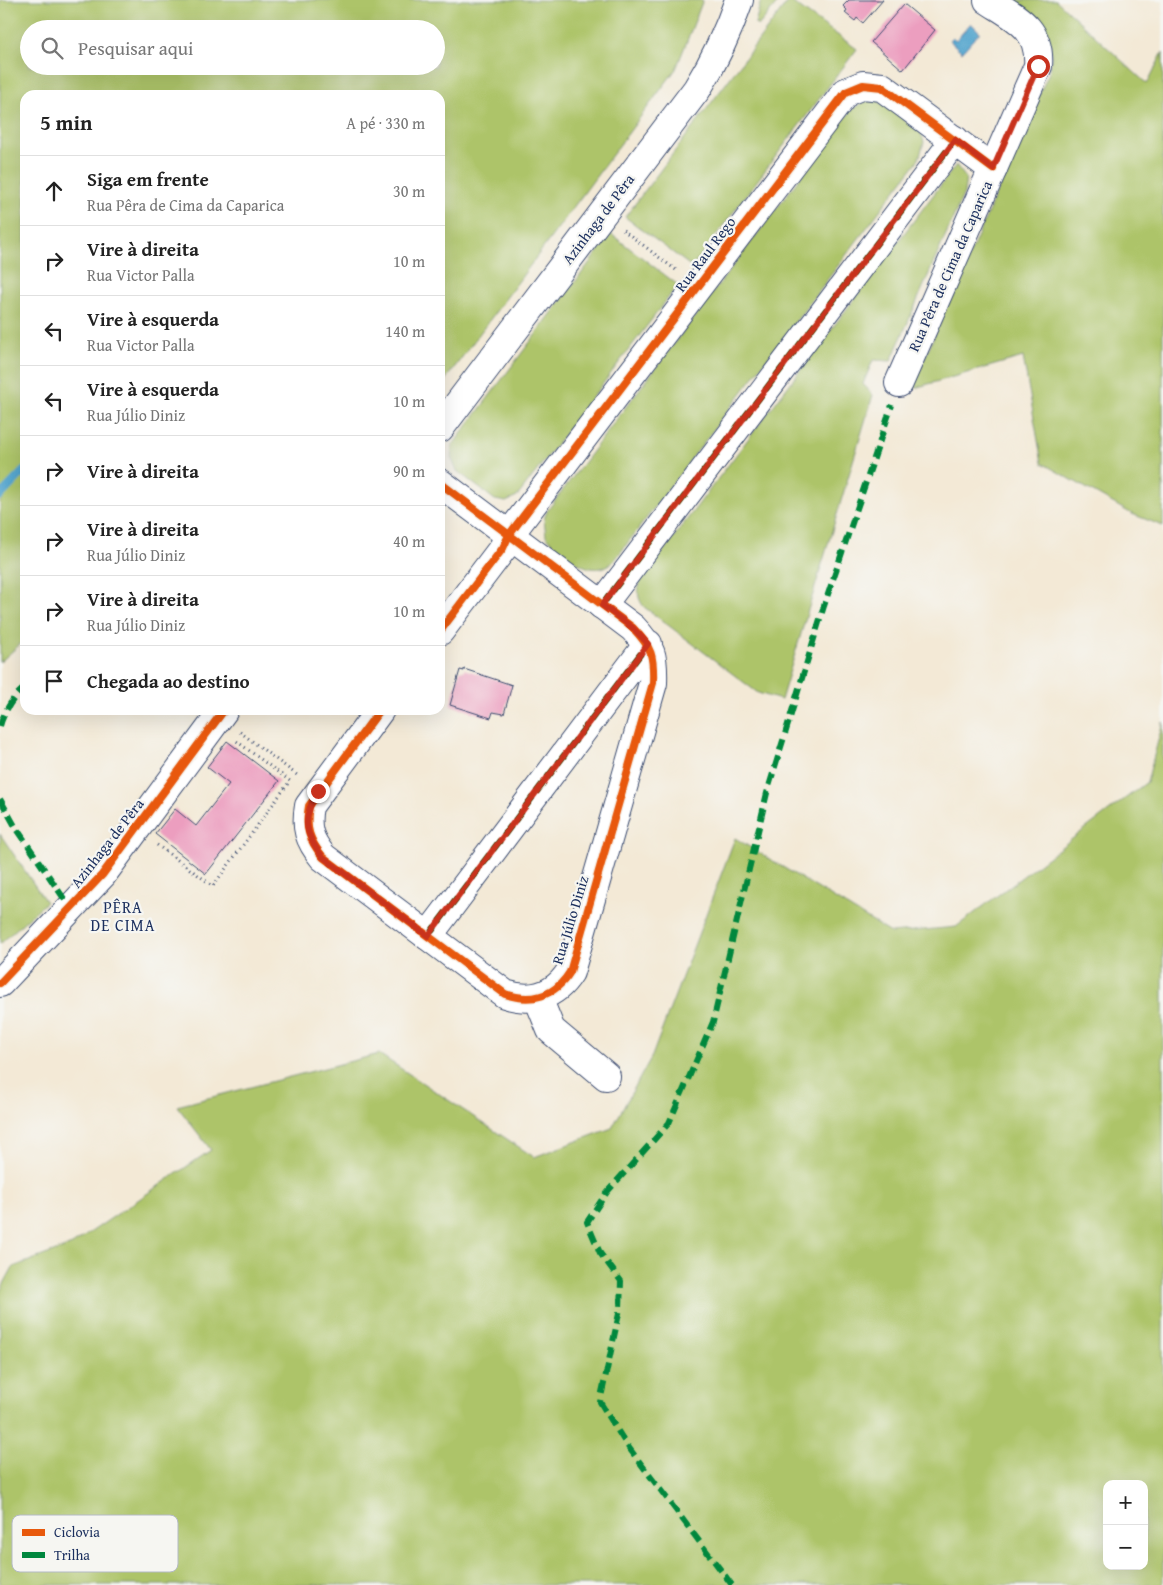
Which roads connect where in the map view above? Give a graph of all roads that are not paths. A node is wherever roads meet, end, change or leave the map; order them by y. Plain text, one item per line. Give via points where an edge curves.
1 (739, 0) edge
2 (988, 0) edge
3 (955, 140) junction
4 (993, 169) junction
5 (899, 383) dead end
6 (445, 421) edge
7 (445, 487) edge
8 (508, 535) junction
9 (602, 605) junction
10 (445, 624) edge
11 (648, 644) junction
12 (220, 715) edge
13 (376, 715) edge
14 (428, 936) junction
15 (0, 983) edge
16 (538, 998) junction
17 (606, 1076) dead end

1 - 6 street, Azinhaga de Pêra via 718,53 697,89
2 - 4 street, Rua Pêra de Cima da Caparica via 1026,25 1037,44 1039,55 1034,76
3 - 4 street, Rua Raul Rego
3 - 8 street, Rua Raul Rego via 882,87 864,85 846,92
3 - 9 street
4 - 5 street, Rua Pêra de Cima da Caparica
7 - 8 street
8 - 9 street
8 - 10 street via 503,548
9 - 11 street via 633,628
11 - 14 street
11 - 16 street, Rua Júlio Diniz via 654,662 653,683 570,972 556,990
12 - 15 street, Azinhaga de Pêra via 102,876
13 - 14 street via 309,806 308,833 323,857
14 - 16 street via 505,994 517,998
16 - 17 street via 551,1030

